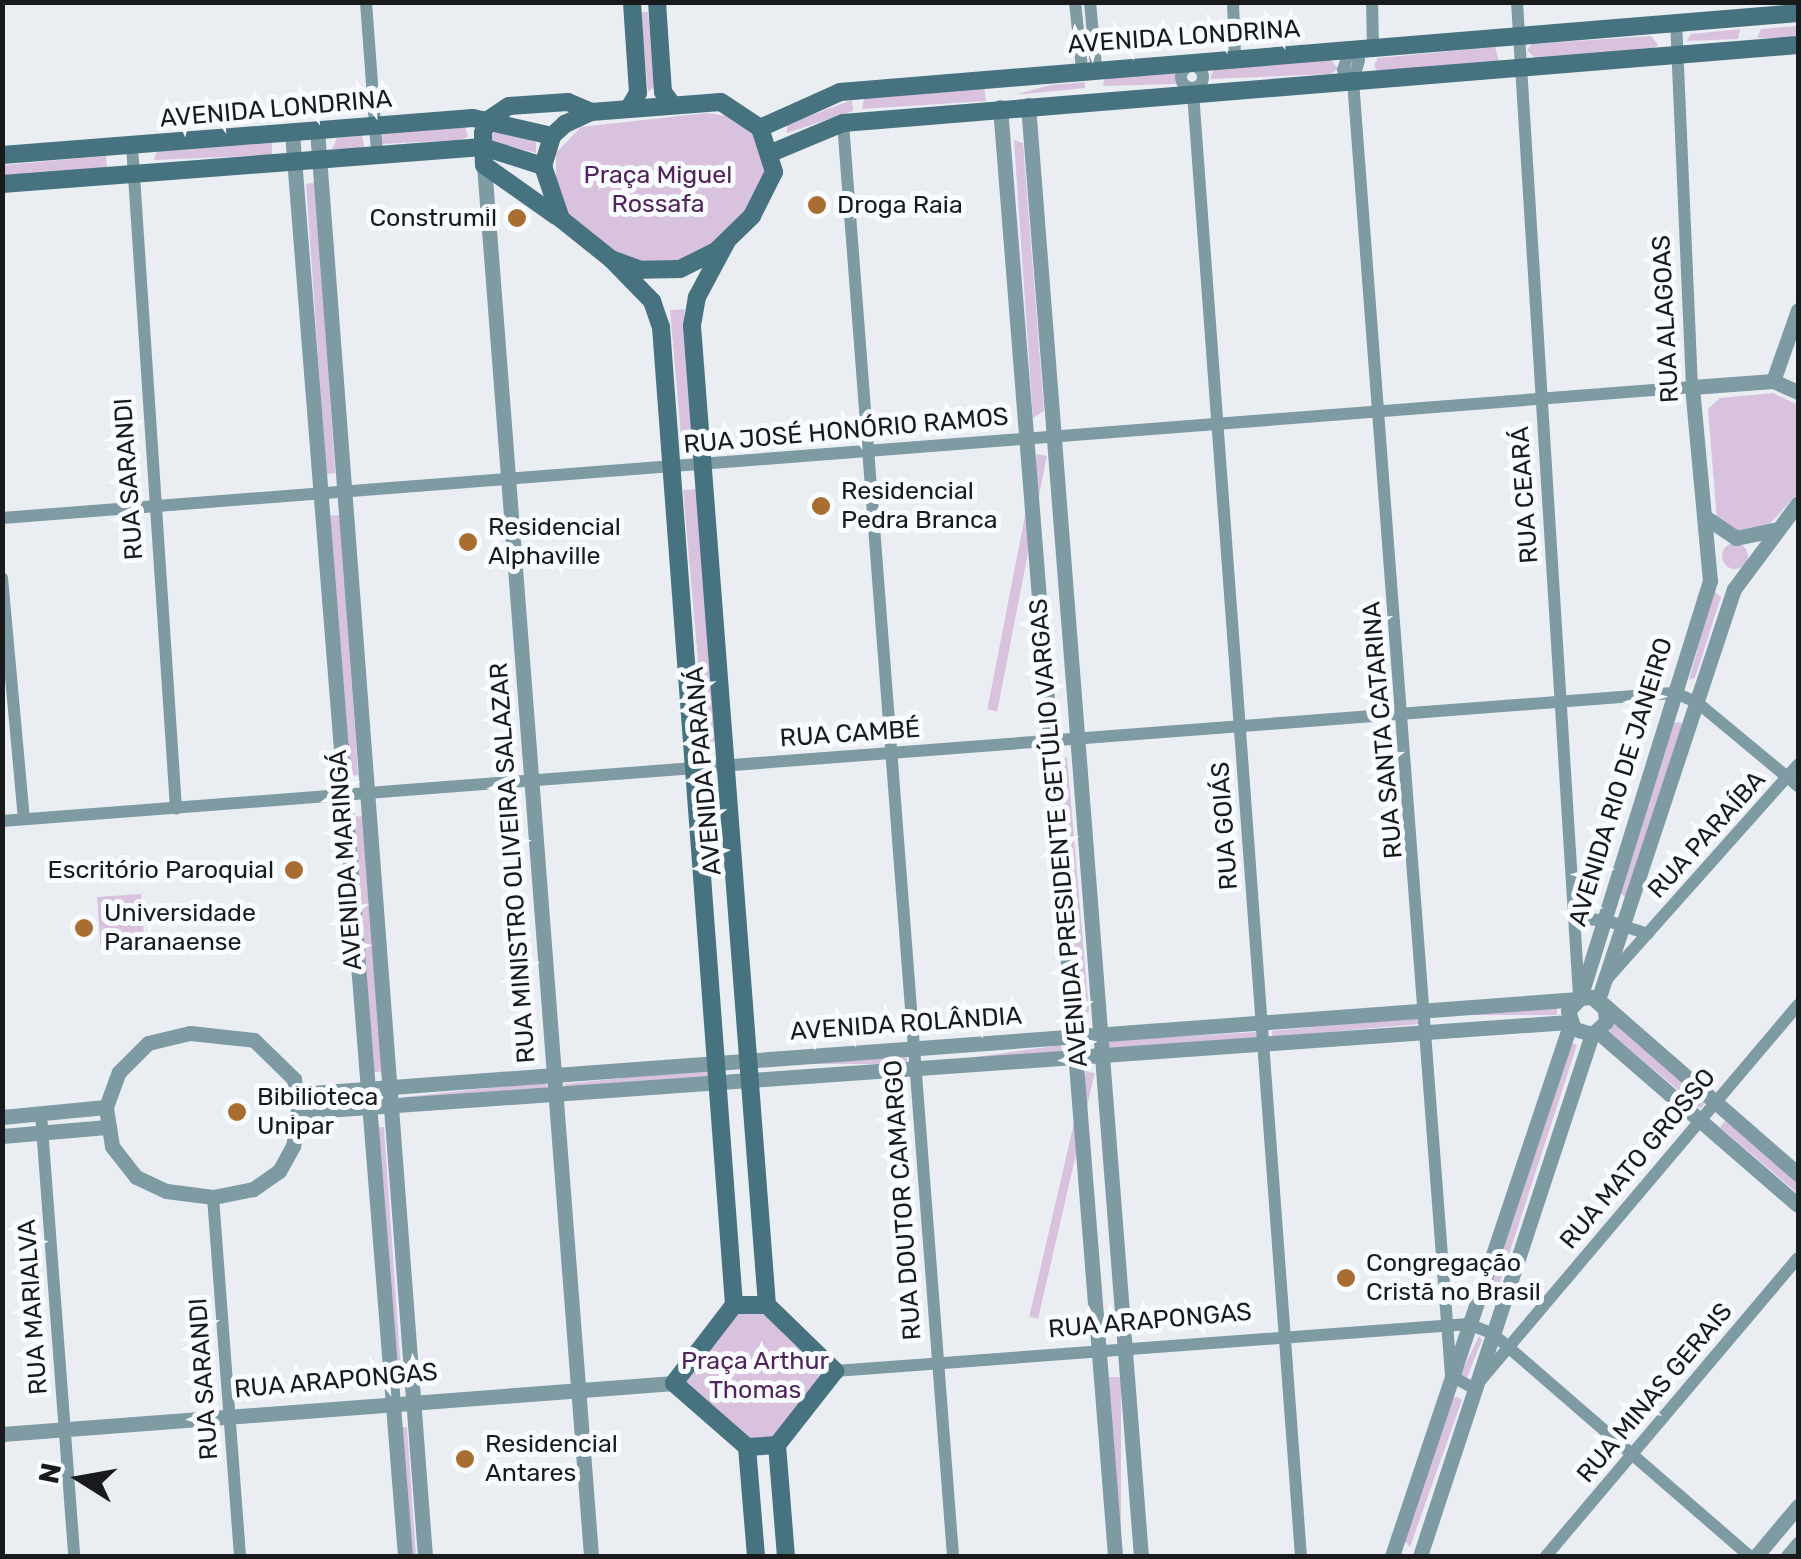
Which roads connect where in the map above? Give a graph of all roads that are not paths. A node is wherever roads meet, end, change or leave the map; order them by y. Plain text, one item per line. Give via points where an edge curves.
1 (366, 2) edge
2 (632, 2) edge
3 (657, 2) edge
4 (1075, 2) edge
5 (1090, 2) edge
6 (1232, 2) edge
7 (1372, 2) edge
8 (1517, 2) edge
9 (1798, 12) edge
10 (1752, 18) junction
11 (1676, 23) junction
12 (1516, 34) junction
13 (1798, 45) edge
14 (1373, 47) junction
15 (1752, 48) junction
16 (1350, 49) junction
17 (1678, 54) junction
18 (1235, 57) junction
19 (1191, 61) junction
20 (1089, 68) junction
21 (1520, 68) junction
22 (1013, 76) junction
23 (1353, 81) junction
24 (1193, 93) junction
25 (1075, 101) junction
26 (672, 104) junction
27 (1028, 105) junction
28 (1000, 107) junction
29 (629, 108) junction
30 (590, 112) junction
31 (488, 120) junction
32 (843, 123) junction
33 (375, 125) junction
34 (760, 128) junction
35 (317, 130) junction
36 (292, 132) junction
37 (552, 136) junction
38 (1031, 142) junction
39 (132, 146) junction
40 (1002, 146) junction
41 (376, 153) junction
42 (771, 153) junction
43 (2, 155) edge
44 (483, 156) junction
45 (318, 159) junction
46 (294, 161) junction
47 (542, 166) junction
48 (134, 174) junction
49 (2, 184) edge
50 (560, 220) junction
51 (727, 241) junction
52 (611, 259) junction
53 (1798, 310) edge
54 (334, 366) junction
55 (310, 369) junction
56 (1774, 381) junction
57 (1797, 386) edge
58 (1692, 387) junction
59 (1542, 399) junction
60 (1380, 414) junction
61 (1218, 427) junction
62 (1053, 437) junction
63 (1025, 439) junction
64 (868, 451) junction
65 (703, 464) junction
66 (671, 467) junction
67 (508, 479) junction
68 (344, 492) junction
69 (320, 494) junction
70 (1798, 503) edge
71 (153, 506) junction
72 (2, 518) edge
73 (1708, 519) junction
74 (1775, 530) junction
75 (2, 578) edge
76 (1710, 581) junction
77 (1734, 589) junction
78 (1674, 692) junction
79 (1561, 701) junction
80 (1698, 702) junction
81 (1404, 712) junction
82 (1240, 726) junction
83 (1075, 740) junction
84 (1050, 742) junction
85 (891, 754) junction
86 (730, 765) junction
87 (1798, 765) edge
88 (698, 768) junction
89 (532, 781) junction
90 (1793, 782) edge
91 (366, 794) junction
92 (343, 796) junction
93 (176, 809) junction
94 (24, 819) junction
95 (2, 821) edge
96 (1575, 919) junction
97 (1605, 920) junction
98 (1622, 925) junction
99 (1648, 934) junction
100 (1604, 983) junction
101 (1579, 998) junction
102 (1600, 1002) junction
103 (1798, 1005) edge
104 (1427, 1010) junction
105 (1570, 1024) junction
106 (1429, 1030) junction
107 (1262, 1033) junction
108 (1594, 1033) junction
109 (1100, 1035) junction
110 (1074, 1036) junction
111 (914, 1048) junction
112 (1102, 1054) junction
113 (1076, 1056) junction
114 (752, 1060) junction
115 (915, 1068) junction
116 (719, 1072) junction
117 (753, 1080) junction
118 (555, 1084) junction
119 (389, 1087) junction
120 (367, 1089) junction
121 (298, 1094) junction
122 (1714, 1103) junction
123 (390, 1106) junction
124 (106, 1107) junction
125 (368, 1107) junction
126 (298, 1112) junction
127 (41, 1114) junction
128 (2, 1117) edge
129 (1700, 1120) junction
130 (107, 1127) junction
131 (43, 1132) junction
132 (2, 1136) edge
133 (1798, 1174) edge
134 (213, 1197) junction
135 (1798, 1205) edge
136 (1798, 1258) edge
137 (734, 1305) junction
138 (767, 1305) junction
139 (1449, 1324) junction
140 (1468, 1324) junction
141 (1492, 1332) junction
142 (1284, 1336) junction
143 (1510, 1348) junction
144 (1126, 1350) junction
145 (1098, 1351) junction
146 (938, 1362) junction
147 (835, 1371) junction
148 (1452, 1376) junction
149 (674, 1383) junction
150 (1474, 1388) junction
151 (579, 1391) junction
152 (413, 1399) junction
153 (392, 1401) junction
154 (229, 1415) junction
155 (64, 1429) junction
156 (2, 1434) edge
157 (776, 1444) junction
158 (747, 1448) junction
159 (1632, 1455) junction
160 (780, 1482) junction
161 (750, 1487) junction
162 (420, 1491) junction
163 (400, 1494) junction
164 (1798, 1506) edge
165 (1798, 1544) edge
166 (74, 1556) edge
167 (240, 1556) edge
168 (405, 1556) edge
169 (426, 1556) edge
170 (591, 1556) edge
171 (756, 1556) edge
172 (786, 1556) edge
173 (953, 1556) edge
174 (1115, 1556) edge
175 (1141, 1556) edge
176 (1301, 1556) edge
177 (1392, 1556) edge
178 (1420, 1556) edge
179 (1546, 1556) edge
180 (1752, 1556) edge
181 (1788, 1556) edge

1 - 33 street
2 - 29 main road via 638,93
3 - 26 main road via 663,92
4 - 20 street
5 - 20 street
6 - 18 street
7 - 14 street
8 - 12 street
9 - 10 main road, AVENIDA LONDRINA
10 - 11 main road, AVENIDA LONDRINA
10 - 15 main road
11 - 12 main road, AVENIDA LONDRINA
11 - 17 street, RUA ALAGOAS
12 - 14 main road, AVENIDA LONDRINA
12 - 21 street, RUA CEARÁ
13 - 15 main road
14 - 16 main road, AVENIDA LONDRINA
15 - 17 main road
16 - 18 main road, AVENIDA LONDRINA
16 - 23 street, RUA SANTA CATARINA via 1342,70
17 - 21 main road
17 - 58 street, RUA ALAGOAS
18 - 19 main road, AVENIDA LONDRINA
19 - 20 main road, AVENIDA LONDRINA
19 - 24 street, RUA GOIÁS via 1182,76
20 - 22 main road, AVENIDA LONDRINA
20 - 25 main road
21 - 23 main road
21 - 59 street, RUA CEARÁ
22 - 28 main road
22 - 34 main road, AVENIDA LONDRINA via 840,92
23 - 24 main road
23 - 60 street, RUA SANTA CATARINA
24 - 25 main road
24 - 61 street, RUA GOIÁS
25 - 27 main road
26 - 29 main road
26 - 34 main road via 722,102
27 - 28 main road
27 - 38 street, AVENIDA PRESIDENTE GETÚLIO VARGAS
28 - 32 main road
28 - 40 street, AVENIDA PRESIDENTE GETÚLIO VARGAS
29 - 30 main road
30 - 31 main road via 568,102 509,106
30 - 37 main road
31 - 33 main road, AVENIDA LONDRINA
31 - 37 main road, AVENIDA LONDRINA
31 - 44 main road
32 - 42 main road
32 - 64 street, RUA DOUTOR CAMARGO
33 - 35 main road, AVENIDA LONDRINA
33 - 41 street
34 - 42 main road
35 - 36 main road, AVENIDA LONDRINA
35 - 45 street, AVENIDA MARINGÁ
36 - 39 main road, AVENIDA LONDRINA
36 - 46 street, AVENIDA MARINGÁ
37 - 47 main road
38 - 40 street via 1012,137
38 - 62 street, AVENIDA PRESIDENTE GETÚLIO VARGAS
39 - 43 main road, AVENIDA LONDRINA
39 - 48 street, RUA SARANDI
40 - 63 street, AVENIDA PRESIDENTE GETÚLIO VARGAS
41 - 44 main road
41 - 45 main road
42 - 51 main road via 770,190
44 - 47 main road
44 - 50 main road
44 - 67 street, RUA MINISTRO OLIVEIRA SALAZAR
45 - 46 main road
45 - 54 street, AVENIDA MARINGÁ
46 - 48 main road
46 - 55 street, AVENIDA MARINGÁ
47 - 50 main road
48 - 49 main road
48 - 71 street, RUA SARANDI
50 - 52 main road
51 - 52 main road via 668,272
51 - 65 main road, AVENIDA PARANÁ via 692,313
52 - 66 main road, AVENIDA PARANÁ via 658,314
53 - 56 street
54 - 55 street
54 - 68 street, AVENIDA MARINGÁ
55 - 69 street, AVENIDA MARINGÁ
56 - 57 street
56 - 58 street
58 - 59 street, RUA JOSÉ HONÓRIO RAMOS
58 - 73 street, RUA ALAGOAS
59 - 60 street, RUA JOSÉ HONÓRIO RAMOS
59 - 79 street, RUA CEARÁ
60 - 61 street, RUA JOSÉ HONÓRIO RAMOS
60 - 81 street, RUA SANTA CATARINA
61 - 62 street, RUA JOSÉ HONÓRIO RAMOS
61 - 82 street, RUA GOIÁS
62 - 63 street, RUA JOSÉ HONÓRIO RAMOS
62 - 83 street, AVENIDA PRESIDENTE GETÚLIO VARGAS
63 - 64 street, RUA JOSÉ HONÓRIO RAMOS
63 - 84 street, AVENIDA PRESIDENTE GETÚLIO VARGAS
64 - 65 street, RUA JOSÉ HONÓRIO RAMOS
64 - 85 street, RUA DOUTOR CAMARGO
65 - 66 street, RUA JOSÉ HONÓRIO RAMOS
65 - 86 main road, AVENIDA PARANÁ
66 - 67 street, RUA JOSÉ HONÓRIO RAMOS
66 - 88 main road, AVENIDA PARANÁ
67 - 68 street, RUA JOSÉ HONÓRIO RAMOS
67 - 89 street, RUA MINISTRO OLIVEIRA SALAZAR
68 - 69 street, RUA JOSÉ HONÓRIO RAMOS
68 - 91 street, AVENIDA MARINGÁ
69 - 71 street, RUA JOSÉ HONÓRIO RAMOS
69 - 92 street, AVENIDA MARINGÁ
70 - 74 street, AVENIDA RIO DE JANEIRO
71 - 72 street, RUA JOSÉ HONÓRIO RAMOS
71 - 93 street, RUA SARANDI
73 - 74 street via 1736,538
73 - 76 street, RUA ALAGOAS
74 - 77 street, AVENIDA RIO DE JANEIRO
75 - 94 street
76 - 77 street
76 - 78 street, AVENIDA RIO DE JANEIRO
77 - 80 street, AVENIDA RIO DE JANEIRO
78 - 79 street, RUA CAMBÉ
78 - 80 street, RUA CAMBÉ
78 - 97 street, AVENIDA RIO DE JANEIRO
79 - 81 street, RUA CAMBÉ
79 - 96 street, RUA CEARÁ
80 - 90 street, RUA CAMBÉ
80 - 98 street, AVENIDA RIO DE JANEIRO
81 - 82 street, RUA CAMBÉ
81 - 104 street, RUA SANTA CATARINA
82 - 83 street, RUA CAMBÉ
82 - 107 street, RUA GOIÁS
83 - 84 street, RUA CAMBÉ
83 - 109 street, AVENIDA PRESIDENTE GETÚLIO VARGAS
84 - 85 street, RUA CAMBÉ
84 - 110 street, AVENIDA PRESIDENTE GETÚLIO VARGAS
85 - 86 street, RUA CAMBÉ
85 - 111 street, RUA DOUTOR CAMARGO
86 - 88 street, RUA CAMBÉ
86 - 114 main road, AVENIDA PARANÁ
87 - 90 street, RUA PARAÍBA
88 - 89 street, RUA CAMBÉ
88 - 116 main road, AVENIDA PARANÁ
89 - 91 street, RUA CAMBÉ
89 - 118 street, RUA MINISTRO OLIVEIRA SALAZAR
90 - 99 street, RUA PARAÍBA
91 - 92 street, RUA CAMBÉ
91 - 119 street, AVENIDA MARINGÁ
92 - 93 street, RUA CAMBÉ
92 - 120 street, AVENIDA MARINGÁ
93 - 94 street, RUA CAMBÉ
94 - 95 street, RUA CAMBÉ
96 - 97 street
96 - 101 street, RUA CEARÁ
97 - 98 street, RUA PARAÍBA
97 - 101 street, AVENIDA RIO DE JANEIRO
98 - 99 street, RUA PARAÍBA
98 - 100 street, AVENIDA RIO DE JANEIRO
99 - 100 street, RUA PARAÍBA
100 - 102 street, AVENIDA RIO DE JANEIRO
101 - 102 street, AVENIDA ROLÂNDIA
101 - 104 street, AVENIDA ROLÂNDIA
101 - 105 street, AVENIDA RIO DE JANEIRO
102 - 108 street, AVENIDA RIO DE JANEIRO via 1606,1022
102 - 122 street
103 - 122 street, RUA MATO GROSSO
104 - 106 street, RUA SANTA CATARINA
104 - 107 street, AVENIDA ROLÂNDIA
105 - 106 street, AVENIDA ROLÂNDIA
105 - 108 street
105 - 140 street
106 - 107 street, AVENIDA ROLÂNDIA
106 - 139 street, RUA SANTA CATARINA
107 - 109 street, AVENIDA ROLÂNDIA
107 - 112 street, AVENIDA ROLÂNDIA
107 - 142 street, RUA GOIÁS
108 - 129 street
108 - 141 street
109 - 110 street, AVENIDA ROLÂNDIA
109 - 112 street, AVENIDA PRESIDENTE GETÚLIO VARGAS
110 - 111 street, AVENIDA ROLÂNDIA
110 - 113 street, AVENIDA PRESIDENTE GETÚLIO VARGAS
111 - 114 street, AVENIDA ROLÂNDIA
111 - 115 street, RUA DOUTOR CAMARGO
112 - 113 street, AVENIDA ROLÂNDIA
112 - 144 street, AVENIDA PRESIDENTE GETÚLIO VARGAS
113 - 115 street, AVENIDA ROLÂNDIA
113 - 145 street, AVENIDA PRESIDENTE GETÚLIO VARGAS
114 - 116 street, AVENIDA ROLÂNDIA
114 - 117 main road, AVENIDA PARANÁ
115 - 117 street, AVENIDA ROLÂNDIA
115 - 146 street, RUA DOUTOR CAMARGO
116 - 117 street, AVENIDA ROLÂNDIA
116 - 118 street, AVENIDA ROLÂNDIA
116 - 137 main road, AVENIDA PARANÁ
117 - 138 main road, AVENIDA PARANÁ
118 - 119 street, AVENIDA ROLÂNDIA
118 - 123 street, AVENIDA ROLÂNDIA
118 - 151 street, RUA MINISTRO OLIVEIRA SALAZAR
119 - 120 street, AVENIDA ROLÂNDIA
119 - 123 street, AVENIDA MARINGÁ
120 - 121 street, AVENIDA ROLÂNDIA
120 - 125 street, AVENIDA MARINGÁ
121 - 124 street via 289,1069 254,1040 179,1034 130,1058
121 - 126 street
122 - 129 street, RUA MATO GROSSO
122 - 133 street
123 - 125 street, AVENIDA ROLÂNDIA
123 - 152 street, AVENIDA MARINGÁ
124 - 127 street
124 - 130 street
125 - 126 street, AVENIDA ROLÂNDIA
125 - 153 street, AVENIDA MARINGÁ
126 - 134 street via 292,1146 274,1176 253,1189
127 - 128 street
127 - 131 street, RUA MARIALVA
129 - 135 street
129 - 143 street, RUA MATO GROSSO
130 - 131 street
130 - 134 street via 116,1155 136,1177 166,1192
131 - 132 street
131 - 155 street, RUA MARIALVA
134 - 154 street, RUA SARANDI
136 - 159 street, RUA MINAS GERAIS
137 - 138 main road
137 - 149 main road
138 - 147 main road
139 - 140 street, RUA ARAPONGAS
139 - 142 street, RUA ARAPONGAS
139 - 148 street, RUA SANTA CATARINA
140 - 141 street, RUA ARAPONGAS
140 - 148 street
141 - 143 street
141 - 150 street
142 - 144 street, RUA ARAPONGAS
142 - 176 street, RUA GOIÁS
143 - 150 street, RUA MATO GROSSO
143 - 159 street
144 - 145 street, RUA ARAPONGAS
144 - 175 street, AVENIDA PRESIDENTE GETÚLIO VARGAS
145 - 146 street, RUA ARAPONGAS
145 - 174 street, AVENIDA PRESIDENTE GETÚLIO VARGAS
146 - 147 street, RUA ARAPONGAS
146 - 173 street, RUA DOUTOR CAMARGO
147 - 157 main road
148 - 150 street
148 - 177 street
149 - 151 street, RUA ARAPONGAS
149 - 158 main road
150 - 178 street
151 - 152 street, RUA ARAPONGAS
151 - 170 street, RUA MINISTRO OLIVEIRA SALAZAR
152 - 153 street, RUA ARAPONGAS
152 - 162 street, AVENIDA MARINGÁ
153 - 154 street, RUA ARAPONGAS
153 - 163 street, AVENIDA MARINGÁ
154 - 155 street, RUA ARAPONGAS
154 - 167 street, RUA SARANDI
155 - 156 street, RUA ARAPONGAS
155 - 166 street, RUA MARIALVA
157 - 158 main road
157 - 160 main road
158 - 161 main road
159 - 179 street, RUA MINAS GERAIS
159 - 180 street
160 - 161 main road via 767,1473
160 - 172 main road
161 - 171 main road
162 - 163 street
162 - 169 street, AVENIDA MARINGÁ
163 - 168 street, AVENIDA MARINGÁ
164 - 180 street
165 - 181 street

